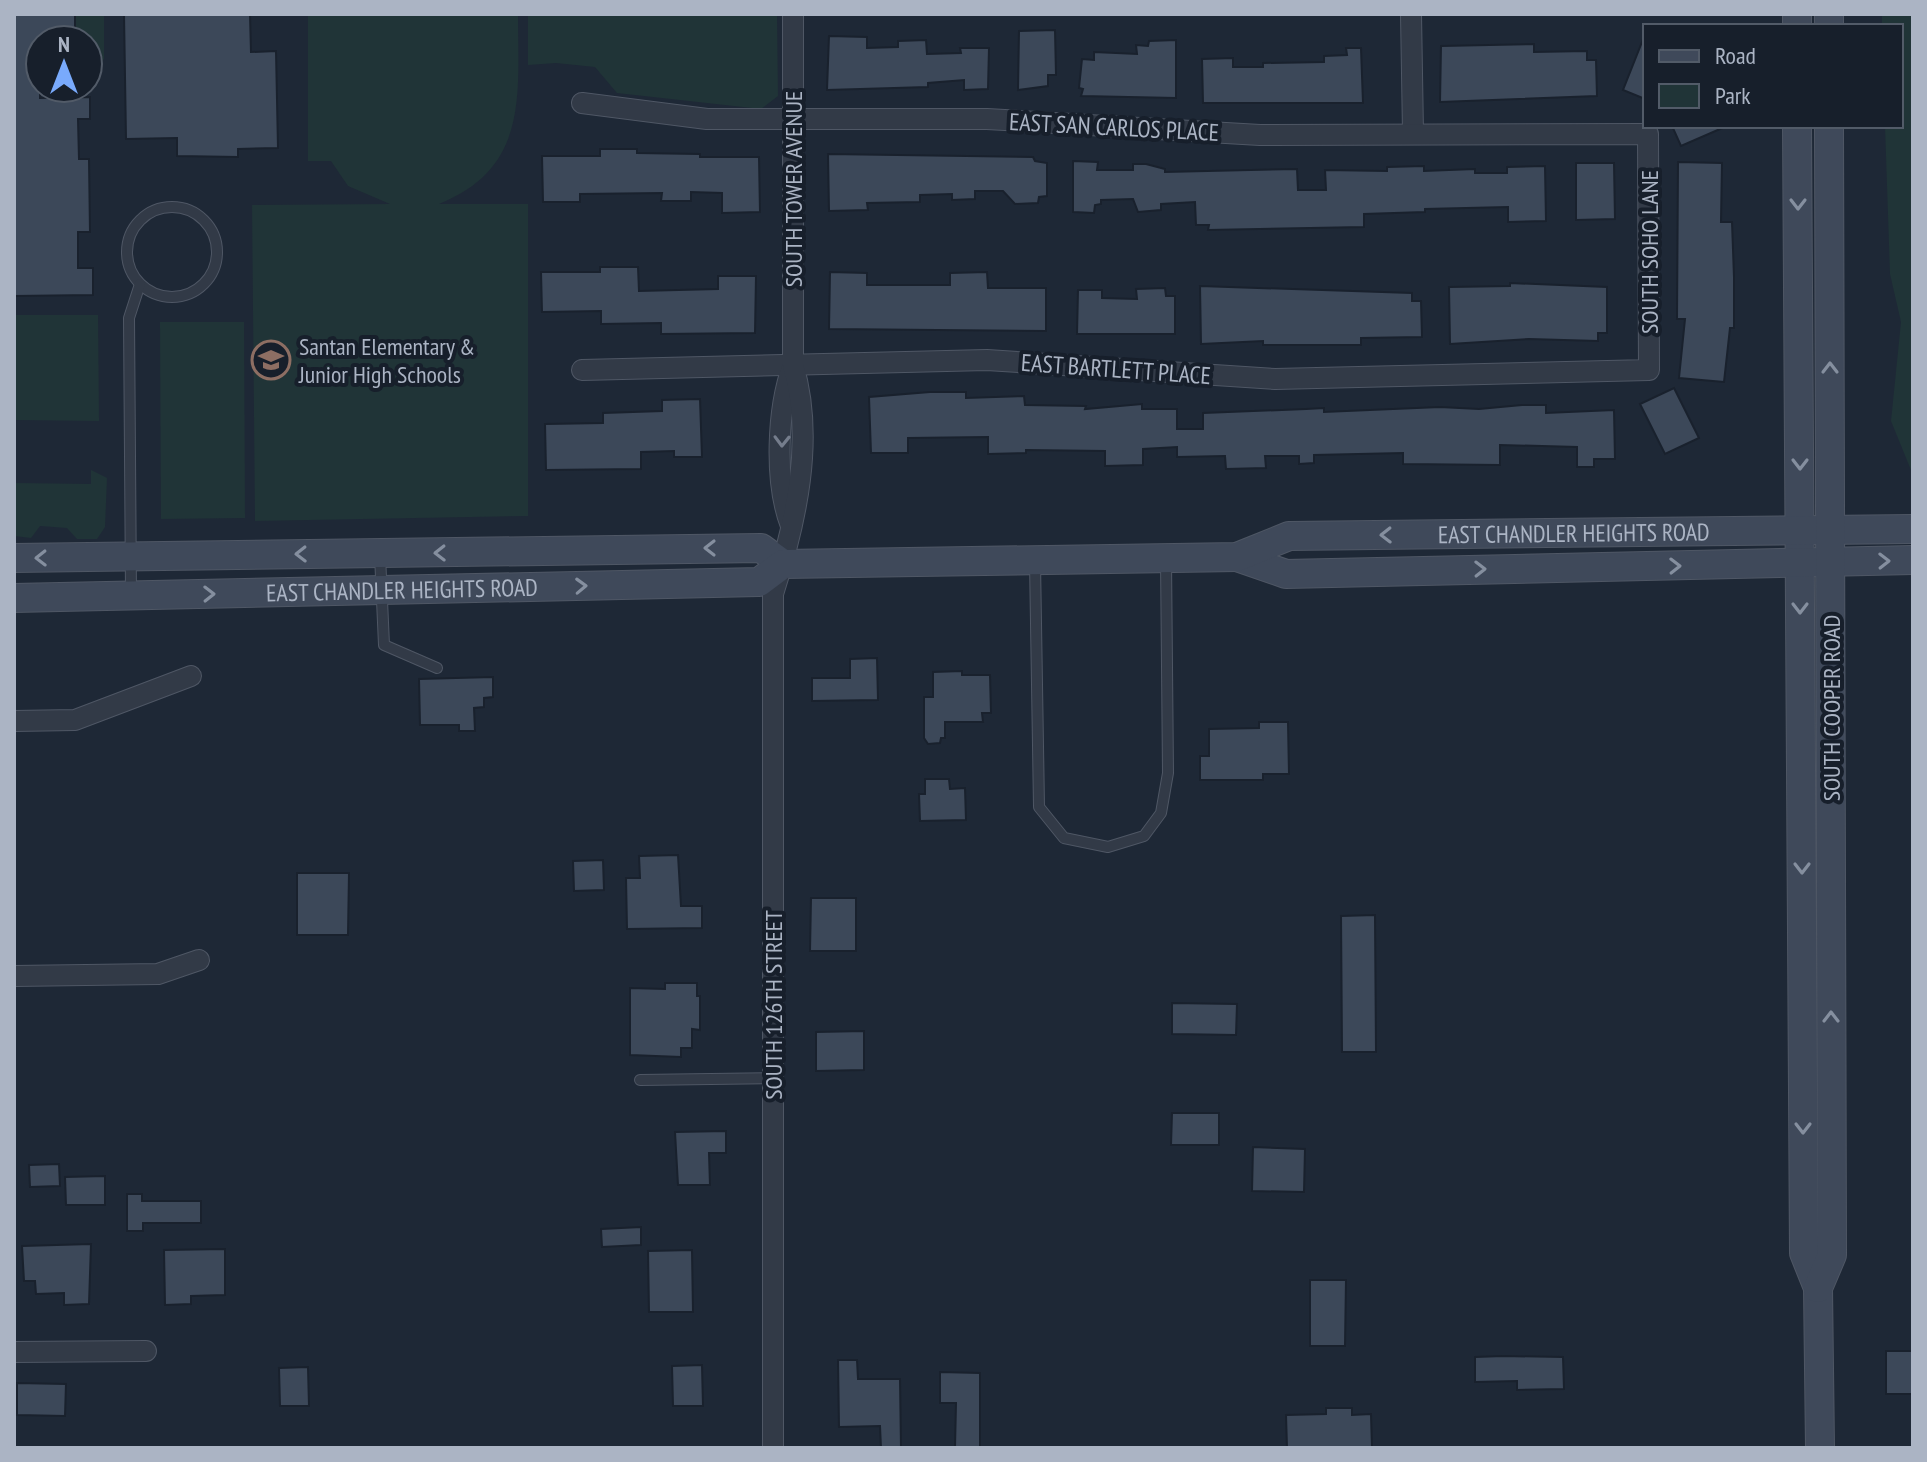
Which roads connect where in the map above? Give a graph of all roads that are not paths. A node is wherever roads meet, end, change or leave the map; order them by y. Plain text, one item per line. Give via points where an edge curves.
1 (793, 14) edge
2 (1411, 14) edge
3 (582, 103) dead end
4 (793, 119) junction
5 (1797, 128) edge
6 (1829, 128) edge
7 (1413, 133) junction
8 (1648, 134) joint
9 (140, 284) junction
10 (793, 365) junction
11 (582, 370) dead end
12 (1649, 370) joint
13 (1913, 529) edge
14 (1800, 530) junction
15 (1831, 530) junction
16 (379, 553) junction
17 (130, 556) junction
18 (1237, 557) junction
19 (14, 558) edge
20 (1166, 559) junction
21 (1913, 560) edge
22 (1035, 562) junction
23 (1831, 562) junction
24 (1800, 563) junction
25 (783, 564) junction
26 (380, 592) junction
27 (131, 596) junction
28 (14, 598) edge
29 (437, 668) dead end
30 (191, 676) dead end
31 (14, 721) edge
32 (199, 960) dead end
33 (14, 976) edge
34 (773, 1078) junction
35 (640, 1080) dead end
36 (1818, 1288) junction
37 (146, 1351) dead end
38 (14, 1352) edge
39 (773, 1448) edge
40 (1820, 1448) edge

1 - 4 street, SOUTH TOWER AVENUE
2 - 7 street
3 - 4 street, EAST SAN CARLOS PLACE via 707,119
4 - 7 street, EAST SAN CARLOS PLACE via 987,119 1260,135
4 - 10 street, SOUTH TOWER AVENUE
5 -> 14 main road, SOUTH COOPER ROAD
15 -> 6 main road, SOUTH COOPER ROAD
7 - 8 street, EAST SAN CARLOS PLACE
8 - 12 street, SOUTH SOHO LANE
9 - 9 lane via 166,297 180,296 205,282 217,256 210,228 200,217 172,207 156,210 133,228 126,257
9 - 17 lane via 129,318
10 - 11 street, EAST BARTLETT PLACE
10 - 12 street, EAST BARTLETT PLACE via 987,360 1275,379
10 - 25 street, SOUTH TOWER AVENUE via 783,394 781,501 791,526
13 - 15 main road, EAST CHANDLER HEIGHTS ROAD
14 - 15 main road, EAST CHANDLER HEIGHTS ROAD
14 -> 18 main road, EAST CHANDLER HEIGHTS ROAD via 1289,536
14 - 24 main road, SOUTH COOPER ROAD
15 - 23 main road, SOUTH COOPER ROAD
16 -> 17 main road, EAST CHANDLER HEIGHTS ROAD
25 -> 16 main road, EAST CHANDLER HEIGHTS ROAD via 761,548
16 - 26 lane
17 -> 19 main road, EAST CHANDLER HEIGHTS ROAD
17 - 27 lane
18 - 20 main road, EAST CHANDLER HEIGHTS ROAD
18 -> 24 main road, EAST CHANDLER HEIGHTS ROAD via 1286,574
20 - 22 main road, EAST CHANDLER HEIGHTS ROAD
20 - 22 lane via 1168,773 1161,813 1144,836 1108,847 1064,838 1039,807
23 -> 21 main road, EAST CHANDLER HEIGHTS ROAD
22 - 25 main road, EAST CHANDLER HEIGHTS ROAD
23 - 24 main road, EAST CHANDLER HEIGHTS ROAD
36 -> 23 main road, SOUTH COOPER ROAD via 1832,1255
24 -> 36 main road, SOUTH COOPER ROAD via 1804,1253
26 -> 25 main road, EAST CHANDLER HEIGHTS ROAD via 759,582
25 - 34 street, SOUTH 126TH STREET via 773,594
27 -> 26 main road, EAST CHANDLER HEIGHTS ROAD
26 - 29 lane via 384,645
27 - 28 main road, EAST CHANDLER HEIGHTS ROAD
30 - 31 street via 75,720
32 - 33 street via 158,974
34 - 35 lane
34 - 39 street, SOUTH 126TH STREET
36 - 40 main road, SOUTH COOPER ROAD
37 - 38 street

